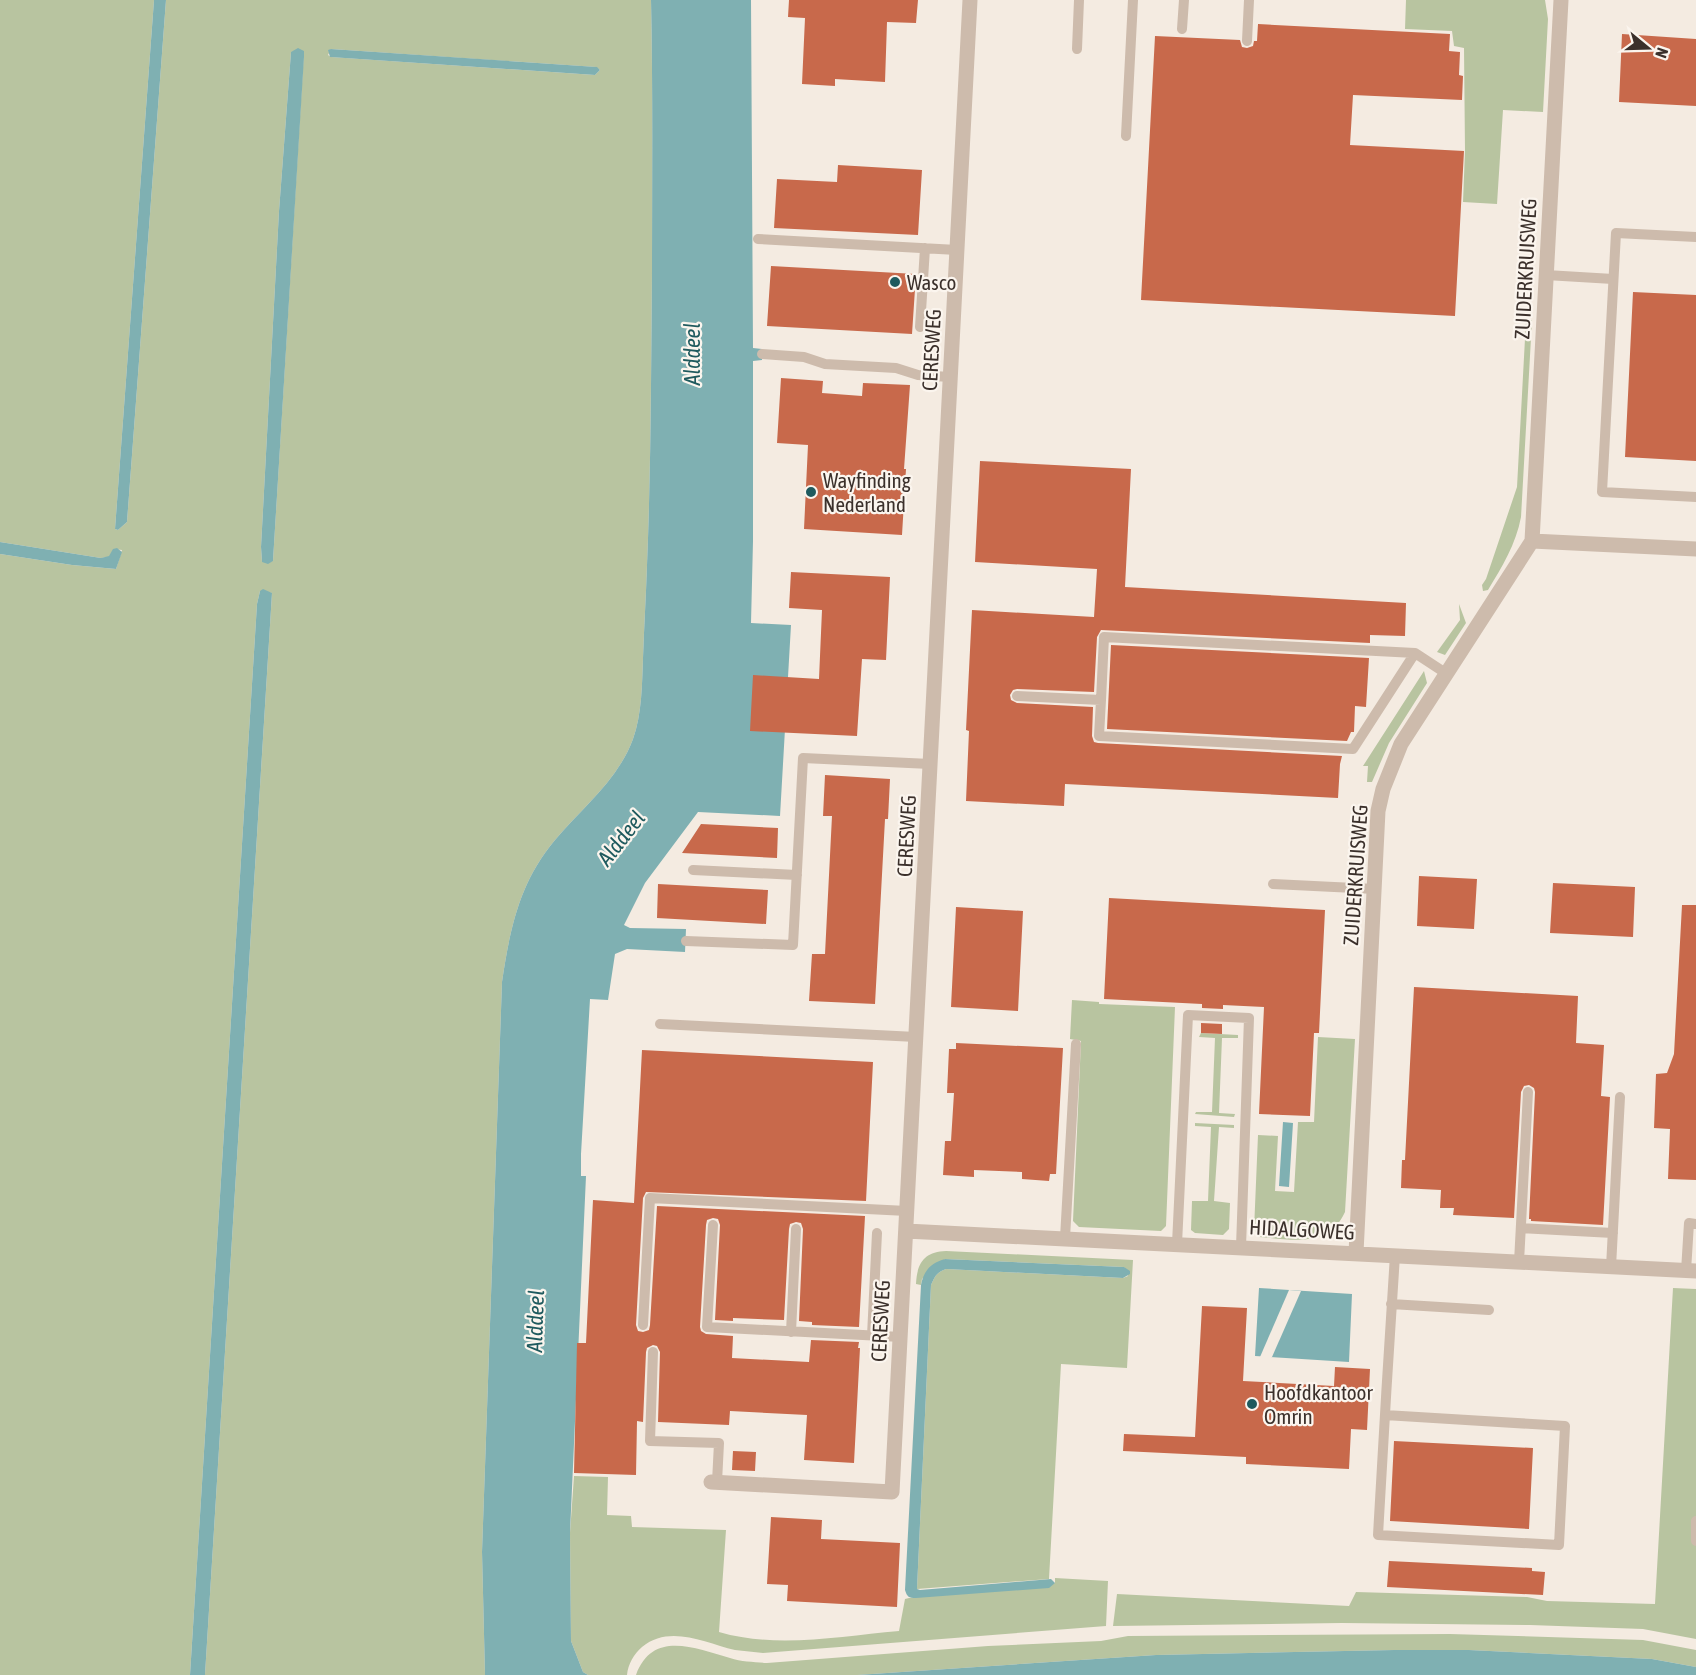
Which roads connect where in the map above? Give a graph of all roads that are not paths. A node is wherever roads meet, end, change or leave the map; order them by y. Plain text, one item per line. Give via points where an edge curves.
1 (969, 0) edge
2 (1079, 0) edge
3 (1133, 0) edge
4 (1184, 0) edge
5 (1249, 0) edge
6 (1561, 0) edge
7 (1182, 29) dead end
8 (1247, 41) dead end
9 (1077, 49) dead end
10 (1126, 136) dead end
11 (1696, 237) edge
12 (758, 239) dead end
13 (925, 248) junction
14 (957, 249) junction
15 (1546, 275) junction
16 (1613, 279) junction
17 (920, 327) dead end
18 (762, 354) dead end
19 (950, 377) junction
20 (1696, 497) edge
21 (1532, 541) junction
22 (1696, 549) edge
23 (1415, 653) junction
24 (1447, 674) junction
25 (1017, 696) dead end
26 (1101, 700) junction
27 (930, 764) junction
28 (693, 870) dead end
29 (797, 875) junction
30 (1273, 884) dead end
31 (1375, 889) junction
32 (686, 941) dead end
33 (660, 1024) dead end
34 (916, 1037) junction
35 (1076, 1044) dead end
36 (1528, 1092) dead end
37 (1620, 1097) dead end
38 (907, 1211) junction
39 (1696, 1224) edge
40 (713, 1225) dead end
41 (1521, 1228) junction
42 (796, 1229) dead end
43 (906, 1231) junction
44 (877, 1233) dead end
45 (1613, 1233) junction
46 (1065, 1239) junction
47 (1177, 1244) junction
48 (1240, 1247) junction
49 (1356, 1253) junction
50 (1395, 1255) junction
51 (1519, 1262) junction
52 (1611, 1267) junction
53 (1691, 1271) edge
54 (1391, 1304) junction
55 (1489, 1310) dead end
56 (644, 1325) dead end
57 (791, 1332) junction
58 (872, 1336) junction
59 (901, 1337) junction
60 (653, 1352) dead end
61 (1385, 1415) junction
62 (714, 1482) joint
63 (1696, 1521) edge
64 (1696, 1541) edge

1 - 14 street, CERESWEG
2 - 9 lane
3 - 10 lane
4 - 7 lane
5 - 8 lane
6 - 15 street, ZUIDERKRUISWEG
11 - 16 lane via 1616,233
12 - 13 lane
13 - 14 lane
13 - 17 lane
14 - 19 street, CERESWEG
15 - 16 lane
15 - 21 street, ZUIDERKRUISWEG
16 - 20 lane via 1602,492
18 - 19 lane
19 - 27 street, CERESWEG
21 - 22 street
21 - 24 street, ZUIDERKRUISWEG
23 - 24 lane
23 - 26 lane via 1104,637
23 - 26 lane via 1353,749 1099,736
24 - 31 street, ZUIDERKRUISWEG via 1401,744 1383,789 1378,811
25 - 26 lane
27 - 29 lane via 803,758
27 - 34 street, CERESWEG
28 - 29 lane
29 - 32 lane via 793,945
30 - 31 lane
31 - 49 street, ZUIDERKRUISWEG
33 - 34 lane
34 - 38 street, CERESWEG
35 - 46 lane
36 - 41 lane
37 - 45 lane
38 - 43 street, CERESWEG
38 - 56 lane via 650,1198
39 - 53 lane via 1689,1223
40 - 57 lane via 707,1327
41 - 45 lane
41 - 51 lane
42 - 57 lane
43 - 46 street, HIDALGOWEG
43 - 59 street, CERESWEG
44 - 58 lane
45 - 52 lane
46 - 47 street, HIDALGOWEG
47 - 48 street, HIDALGOWEG
47 - 48 lane via 1188,1016 1229,1017 1249,1018
48 - 49 street, HIDALGOWEG
49 - 50 street, HIDALGOWEG
50 - 51 street, HIDALGOWEG
50 - 54 lane
51 - 52 street, HIDALGOWEG
52 - 53 street, HIDALGOWEG
54 - 55 lane
54 - 61 lane
57 - 58 lane
58 - 59 lane
59 - 62 street, CERESWEG via 892,1492
60 - 62 lane via 650,1441 718,1443
61 - 61 lane via 1378,1535 1559,1545 1566,1426
63 - 64 lane

